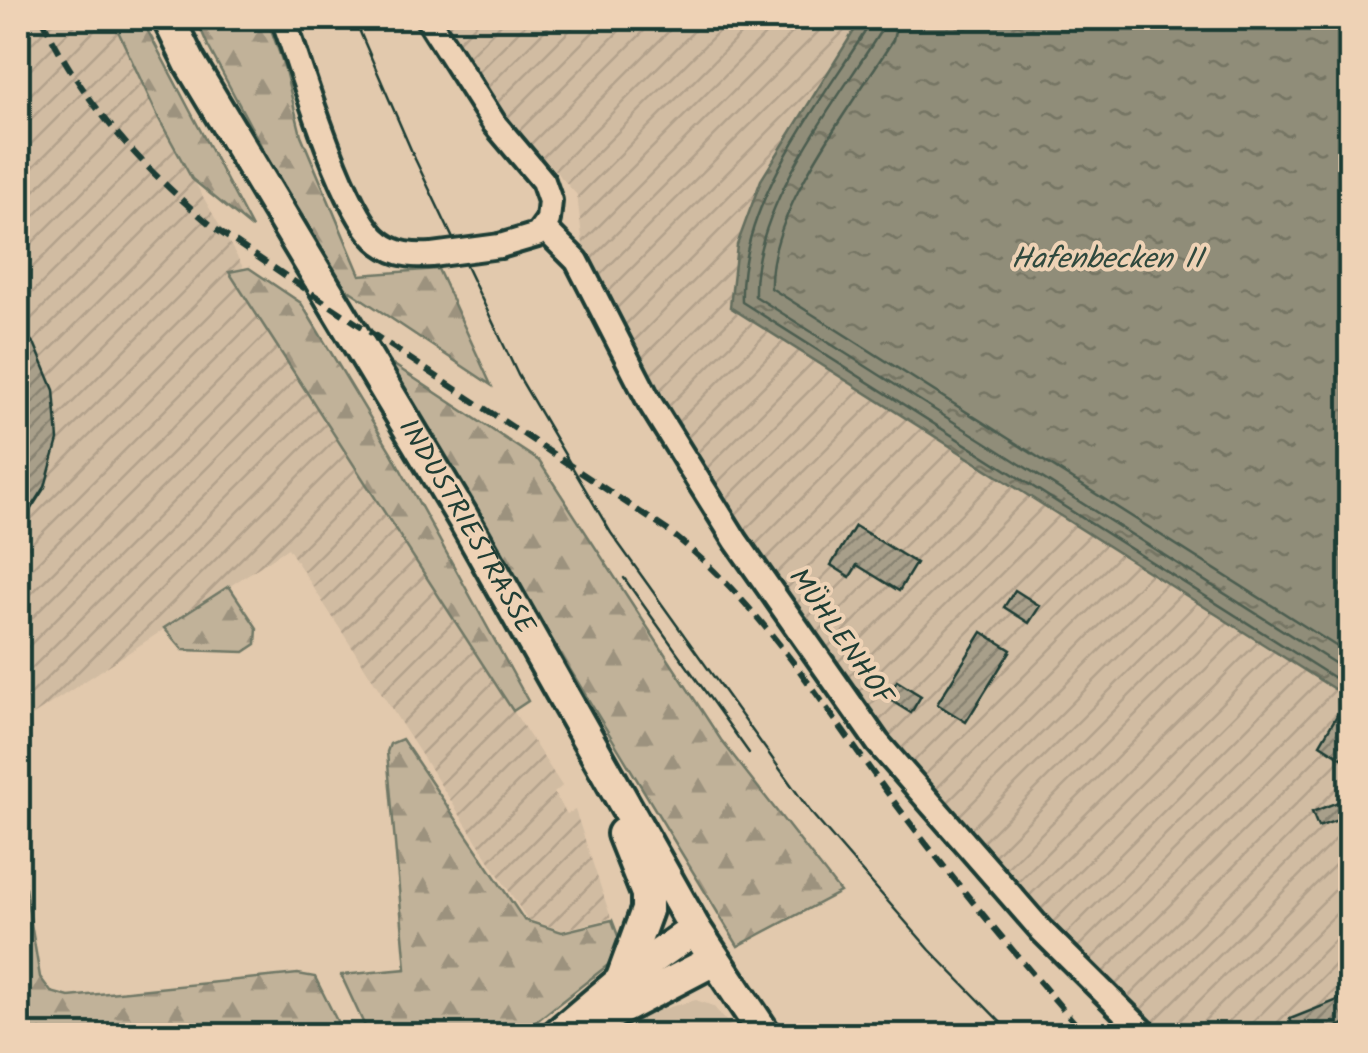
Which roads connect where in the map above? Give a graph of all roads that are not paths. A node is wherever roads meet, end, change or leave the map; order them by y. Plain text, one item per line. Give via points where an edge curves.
1 (168, 18) edge
2 (283, 18) edge
3 (428, 18) edge
4 (544, 228) junction
5 (605, 774) junction
6 (695, 929) junction
7 (714, 960) junction
8 (621, 981) junction
9 (556, 1036) edge
10 (570, 1036) edge
11 (766, 1036) edge
12 (1148, 1036) edge

1 - 5 main road, INDUSTRIESTRASSE via 463,518
2 - 4 street, bridge via 349,202 378,242 413,256 432,255 500,246
3 - 4 street via 494,123 542,181 550,201
4 - 12 street, MÜHLENHOF via 576,261 650,403 736,541 878,743 1042,931
5 - 6 main road, INDUSTRIESTRASSE
5 - 8 main road via 647,894 643,927
6 - 7 main road, INDUSTRIESTRASSE
6 - 8 main road
7 - 10 main road
7 - 11 main road, INDUSTRIESTRASSE
8 - 9 main road

